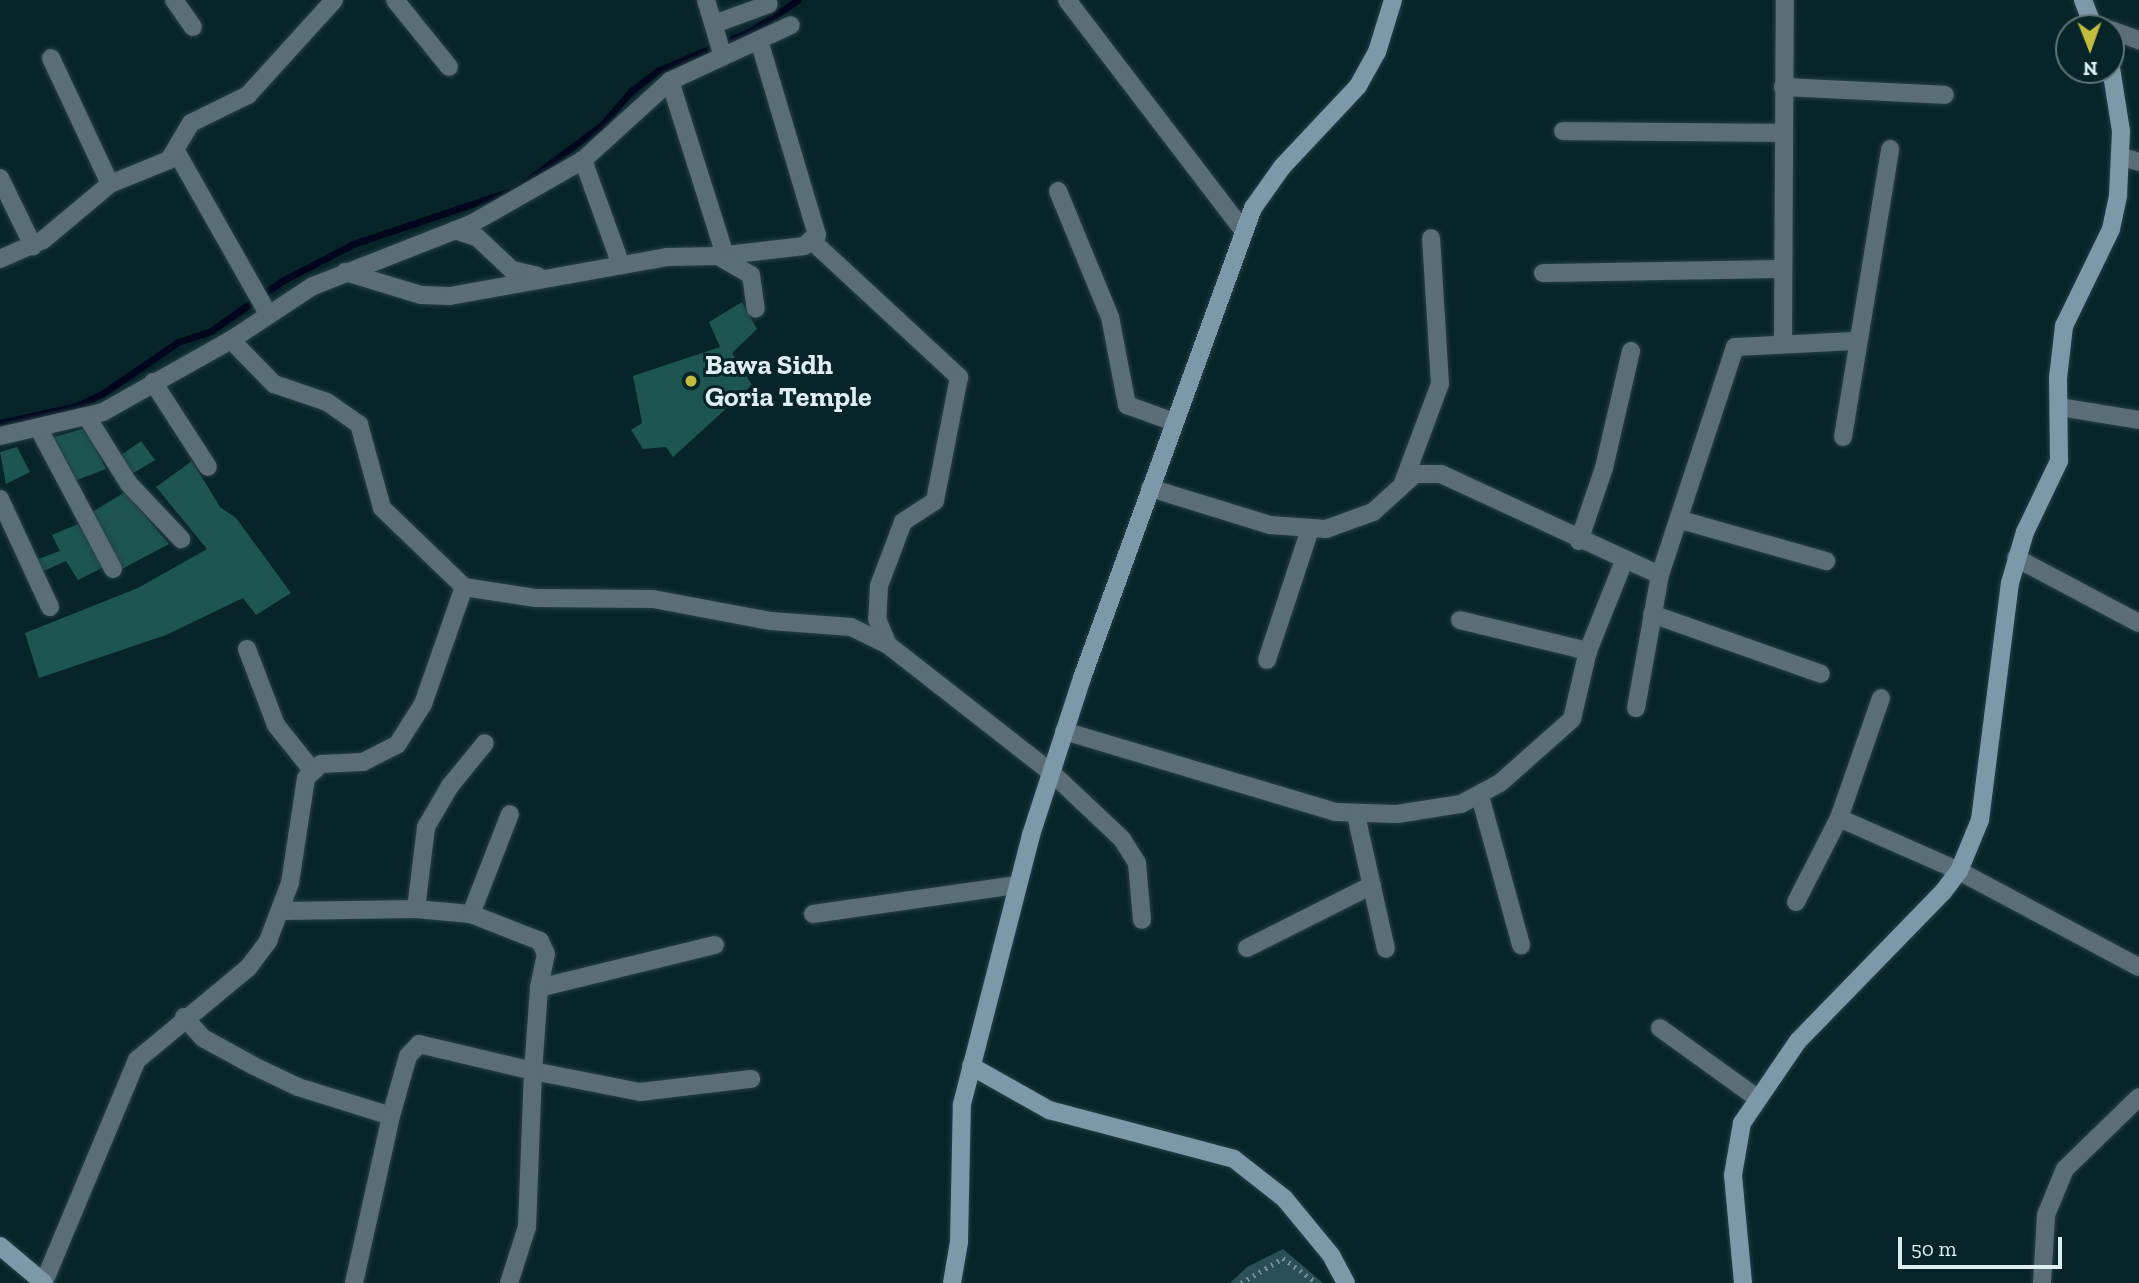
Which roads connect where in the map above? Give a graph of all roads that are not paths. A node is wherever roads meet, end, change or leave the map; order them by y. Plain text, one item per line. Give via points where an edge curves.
1 (174, 0) edge
2 (395, 0) edge
3 (706, 0) edge
4 (1067, 0) edge
5 (1785, 0) edge
6 (329, 2) edge
7 (1389, 2) edge
8 (769, 4) dead end
9 (791, 25) dead end
10 (193, 27) dead end
11 (718, 27) junction
12 (760, 44) junction
13 (722, 55) junction
14 (51, 58) dead end
15 (449, 67) dead end
16 (670, 81) junction
17 (2114, 84) edge
18 (1783, 87) junction
19 (1945, 95) dead end
20 (1563, 131) dead end
21 (1783, 133) junction
22 (1890, 149) dead end
23 (177, 153) junction
24 (583, 160) junction
25 (2131, 160) edge
26 (0, 178) edge
27 (110, 184) junction
28 (1058, 191) dead end
29 (455, 230) junction
30 (1243, 230) junction
31 (1431, 238) dead end
32 (811, 240) junction
33 (33, 246) junction
34 (722, 256) junction
35 (0, 259) edge
36 (621, 265) junction
37 (1783, 269) junction
38 (345, 272) junction
39 (1543, 273) dead end
40 (551, 277) junction
41 (262, 303) junction
42 (757, 309) dead end
43 (231, 340) junction
44 (1855, 341) junction
45 (1783, 342) junction
46 (1631, 351) dead end
47 (153, 382) junction
48 (2060, 407) junction
49 (87, 417) junction
50 (2139, 420) edge
51 (1174, 422) junction
52 (40, 431) junction
53 (0, 436) edge
54 (1843, 437) dead end
55 (208, 467) dead end
56 (1150, 488) junction
57 (1401, 489) junction
58 (0, 499) edge
59 (1681, 520) junction
60 (1310, 530) junction
61 (181, 539) dead end
62 (1579, 541) junction
63 (2016, 558) junction
64 (1624, 561) junction
65 (1826, 561) dead end
66 (113, 569) dead end
67 (1660, 575) junction
68 (464, 587) junction
69 (50, 607) dead end
70 (1652, 614) junction
71 (1460, 620) dead end
72 (2139, 623) edge
73 (888, 645) junction
74 (247, 649) dead end
75 (1588, 651) junction
76 (1267, 660) dead end
77 (1821, 674) dead end
78 (1881, 698) dead end
79 (1636, 708) dead end
80 (1064, 732) junction
81 (485, 743) dead end
82 (312, 770) junction
83 (1052, 773) junction
84 (1480, 796) junction
85 (510, 814) dead end
86 (1356, 816) junction
87 (1839, 818) junction
88 (1959, 872) junction
89 (1017, 885) junction
90 (1371, 885) junction
91 (1796, 902) dead end
92 (416, 909) junction
93 (282, 911) junction
94 (471, 914) junction
95 (813, 914) dead end
96 (1142, 920) dead end
97 (715, 945) dead end
98 (1521, 945) dead end
99 (1247, 948) dead end
100 (1386, 949) dead end
101 (2139, 967) edge
102 (539, 988) junction
103 (184, 1017) junction
104 (1660, 1028) dead end
105 (971, 1066) junction
106 (533, 1071) junction
107 (751, 1079) dead end
108 (2139, 1097) edge
109 (1756, 1098) junction
110 (391, 1116) junction
111 (0, 1246) edge
112 (44, 1283) edge
113 (354, 1283) edge
114 (509, 1283) edge
115 (952, 1283) edge
116 (1346, 1283) edge
117 (1743, 1283) edge
118 (2042, 1283) edge

1 - 10 street
2 - 15 street
3 - 11 street
4 - 30 street
5 - 18 street
6 - 23 street via 248,95 191,123
7 - 30 street via 1377,52 1358,86 1282,167
8 - 11 street
9 - 12 street
11 - 13 street
12 - 13 street
12 - 32 street via 818,227
13 - 16 street
14 - 27 street
16 - 24 street
16 - 34 street
17 - 25 street
18 - 19 street
18 - 21 street
20 - 21 street
21 - 37 street
22 - 44 street
23 - 27 street
23 - 41 street
24 - 29 street
24 - 36 street
25 - 48 street via 2111,229 2064,326
26 - 33 street
27 - 33 street
28 - 51 street via 1110,317 1127,405
29 - 38 street
29 - 40 street via 478,238 512,270
30 - 51 street
31 - 57 street via 1440,384
32 - 34 street
32 - 73 street via 959,377 935,501 903,522 885,563 876,605
33 - 35 street
34 - 36 street
34 - 42 street via 751,275
36 - 40 street
37 - 39 street
37 - 45 street
38 - 40 street via 431,296
38 - 41 street
41 - 43 street
43 - 47 street
43 - 68 street via 274,384 327,402 359,424 382,508
44 - 45 street
44 - 54 street
45 - 59 street via 1735,347
46 - 62 street via 1604,468
47 - 49 street
47 - 55 street
48 - 50 street
48 - 63 street via 2059,461
49 - 52 street
49 - 61 street via 129,484
51 - 56 street
52 - 53 street
52 - 66 street
56 - 60 street via 1270,525
56 - 80 street
57 - 60 street via 1349,524
57 - 62 street via 1415,474 1451,477
58 - 69 street
59 - 65 street
59 - 67 street
60 - 76 street
62 - 64 street
63 - 72 street
63 - 88 street via 1998,648 1985,794
64 - 67 street
64 - 75 street
67 - 70 street
68 - 73 street via 536,598 653,599 759,619 851,627
68 - 82 street via 423,704 397,744 363,762
70 - 77 street
70 - 79 street
71 - 75 street
73 - 83 street
74 - 82 street via 276,725
75 - 84 street via 1572,719 1552,742
78 - 87 street
80 - 83 street
80 - 86 street
81 - 92 street via 450,786 426,827
82 - 93 street
83 - 89 street
83 - 96 street via 1132,852
84 - 86 street via 1442,809
84 - 98 street
85 - 94 street
86 - 90 street
87 - 88 street
87 - 91 street
88 - 101 street
88 - 109 street via 1826,1010
89 - 95 street
89 - 105 street
90 - 99 street
90 - 100 street
92 - 93 street
92 - 94 street
93 - 103 street via 247,968
94 - 102 street via 540,941 546,954
97 - 102 street
102 - 106 street
103 - 110 street via 203,1038 254,1066 298,1087
103 - 112 street via 137,1060
104 - 109 street
105 - 115 street via 959,1132 959,1242
105 - 116 street via 1049,1110 1234,1159 1284,1198 1331,1255
106 - 107 street via 640,1092
106 - 110 street via 419,1044 408,1056
106 - 114 street via 527,1227
108 - 118 street via 2065,1169 2046,1215
109 - 117 street via 1736,1142 1733,1175
110 - 113 street
111 - 112 street

